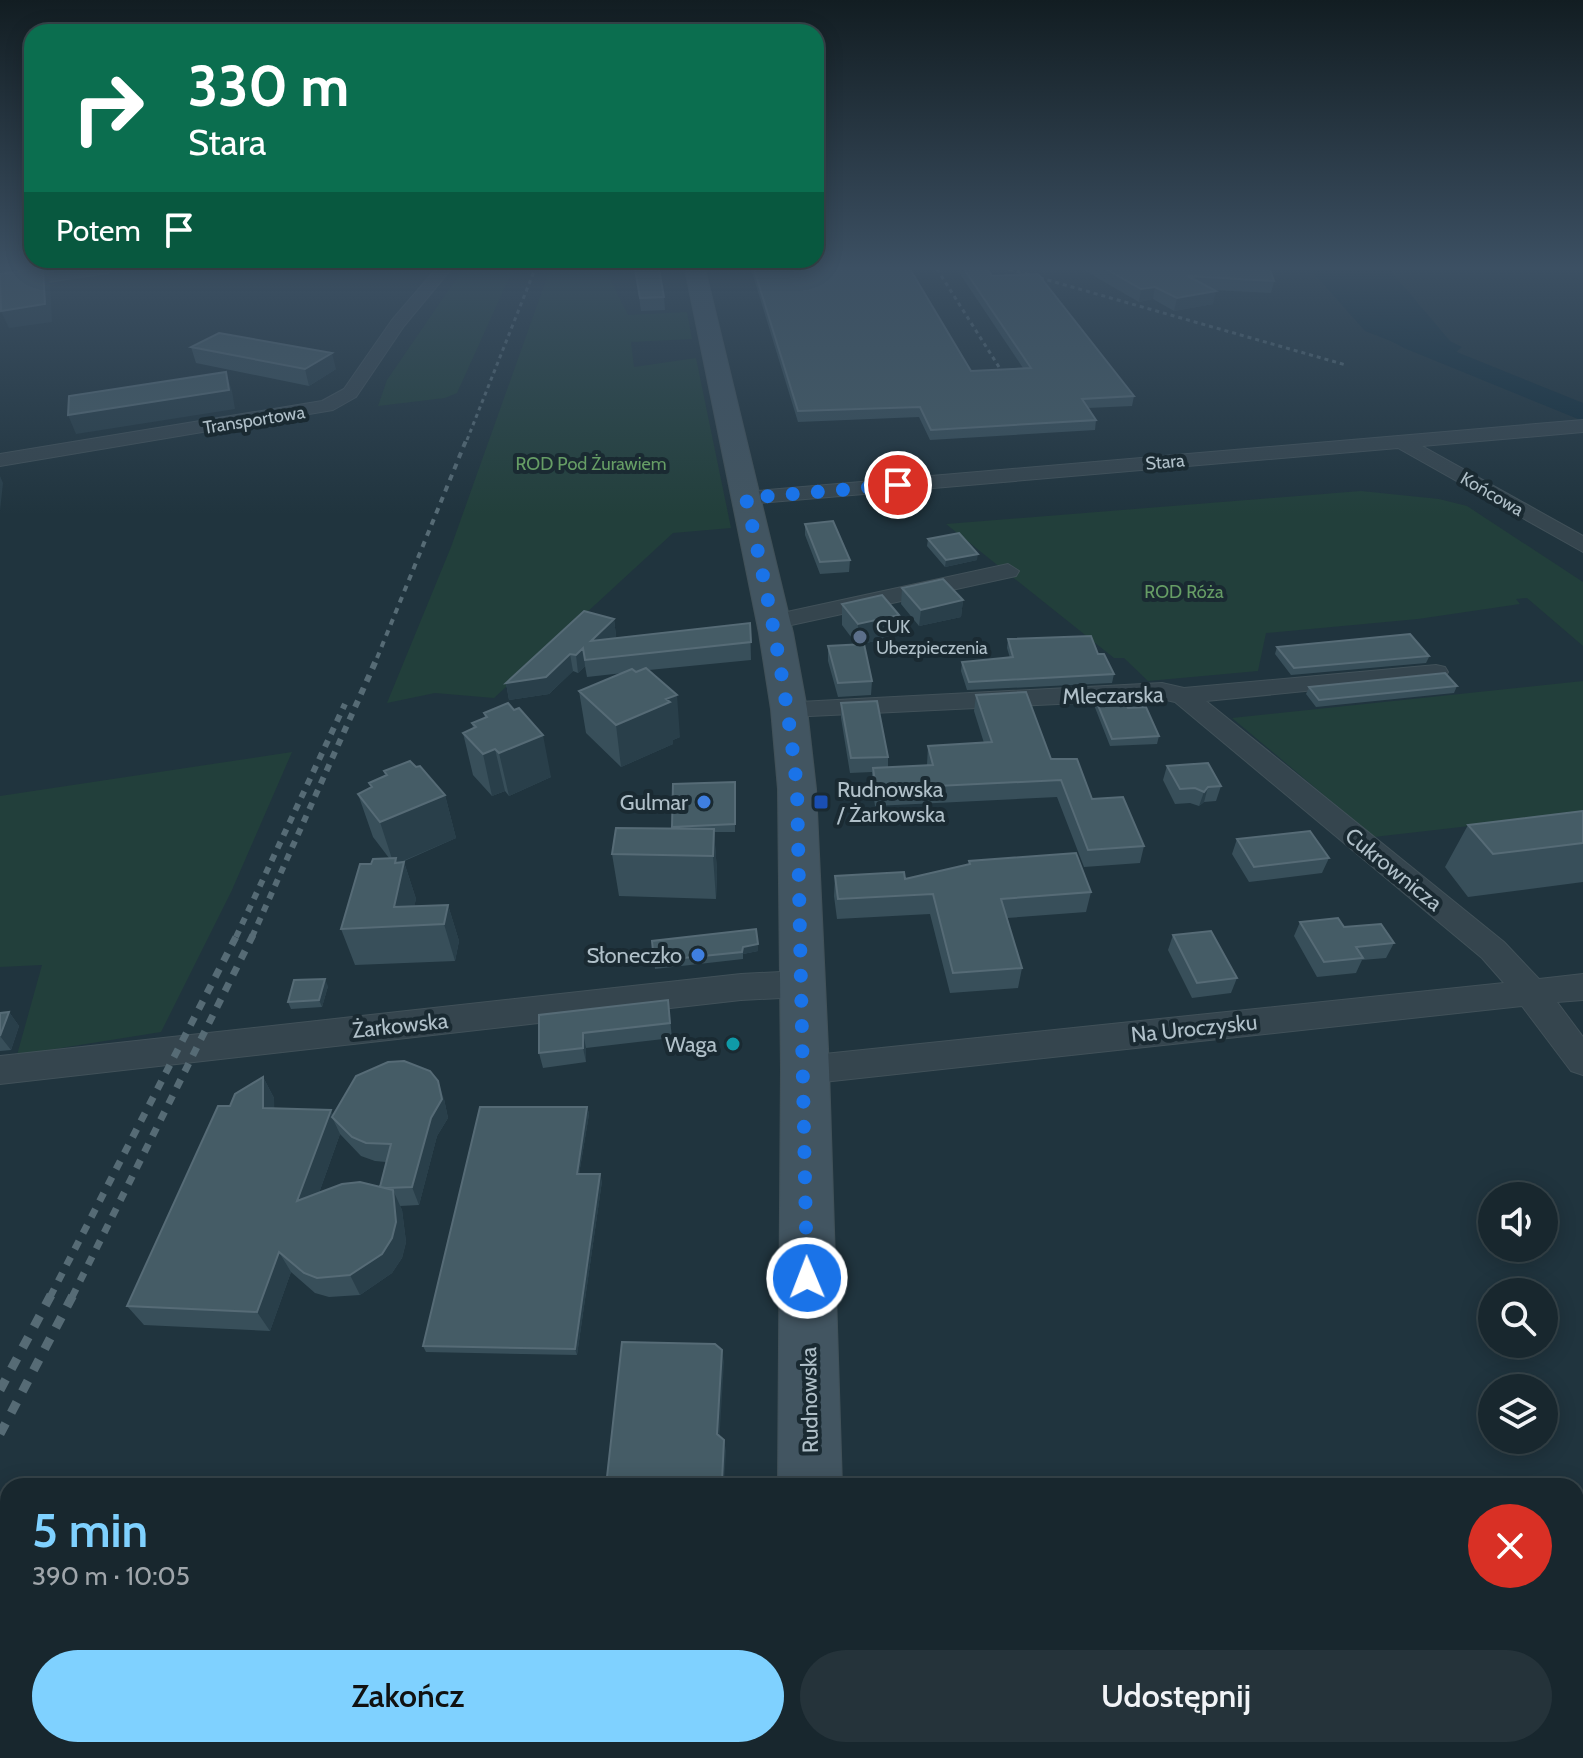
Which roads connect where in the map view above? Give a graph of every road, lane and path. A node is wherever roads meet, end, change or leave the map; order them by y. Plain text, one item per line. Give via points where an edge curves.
1 (379, 351) edge
2 (713, 351) edge
3 (1583, 426) edge
4 (1402, 442) junction
5 (0, 460) edge
6 (746, 498) junction
7 (1583, 545) edge
8 (1008, 571) dead end
9 (773, 622) junction
10 (1436, 672) edge
11 (1184, 696) junction
12 (789, 709) junction
13 (800, 984) junction
14 (1583, 987) edge
15 (1532, 991) junction
16 (1583, 1061) edge
17 (0, 1070) edge
18 (805, 1070) junction
19 (810, 1478) edge

1 - 5 street, Transportowa via 350,393 327,406
2 - 6 main road, Rudnowska
3 - 4 street, Stara
4 - 6 street, Stara
4 - 7 street, Końcowa
6 - 9 main road, Rudnowska
8 - 9 street
9 - 12 main road, Rudnowska
10 - 11 street, Mleczarska
11 - 12 street, Mleczarska via 1162,691
11 - 15 street, Cukrownicza via 1493,950
12 - 13 main road, Rudnowska via 797,789
13 - 17 street, Żarkowska
13 - 18 main road, Rudnowska
14 - 15 street, Na Uroczysku
15 - 16 street, Cukrownicza
15 - 18 street, Na Uroczysku
18 - 19 main road, Rudnowska

